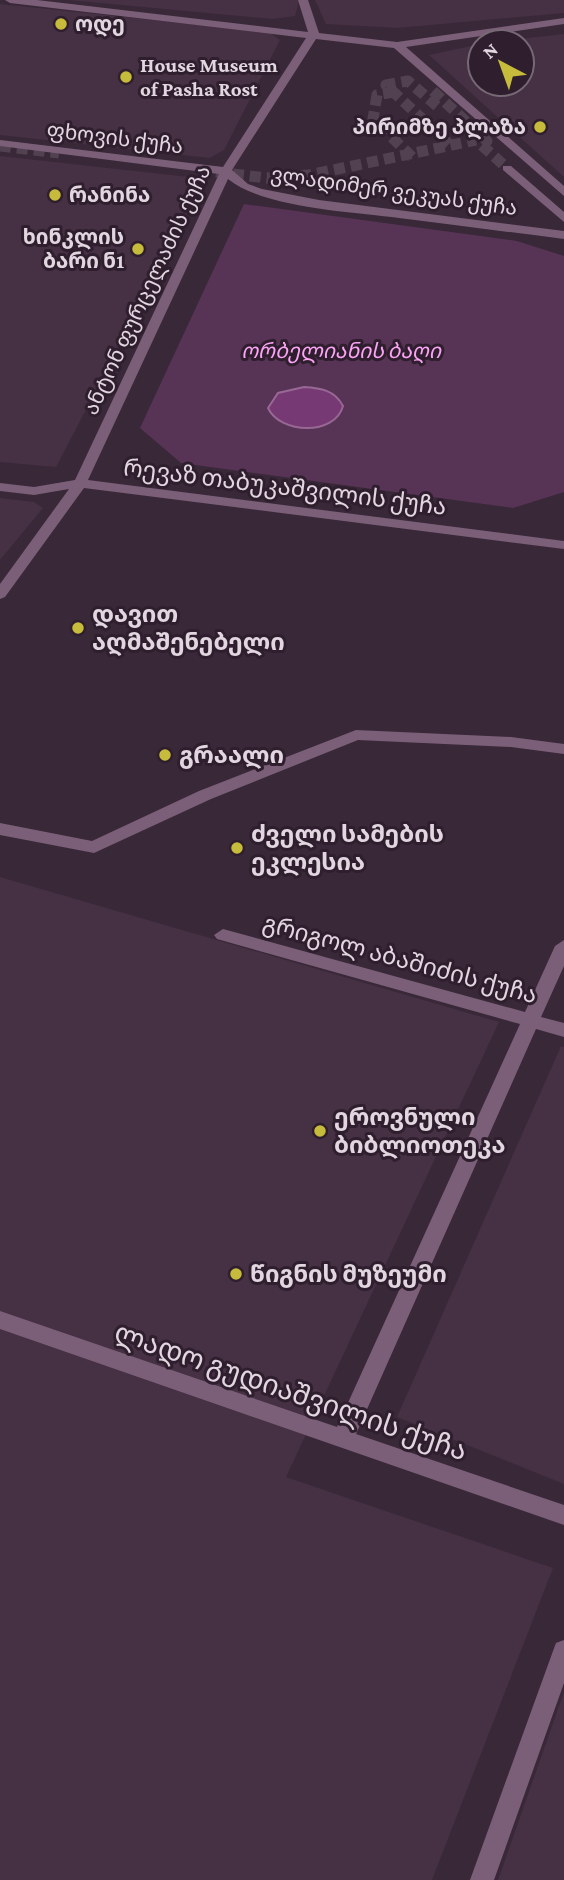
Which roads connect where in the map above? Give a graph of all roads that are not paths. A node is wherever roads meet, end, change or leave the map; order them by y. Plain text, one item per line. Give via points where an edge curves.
1 (10, 0) edge
2 (303, 0) edge
3 (40, 2) edge
4 (564, 21) edge
5 (314, 33) junction
6 (397, 45) junction
7 (0, 144) edge
8 (507, 168) tunnel mouth
9 (226, 171) junction
10 (564, 192) edge
11 (564, 218) edge
12 (564, 235) edge
13 (80, 483) junction
14 (0, 487) edge
15 (564, 545) edge
16 (0, 594) edge
17 (564, 750) edge
18 (0, 829) edge
19 (223, 935) dead end
20 (564, 946) edge
21 (530, 1019) junction
22 (564, 1030) edge
23 (0, 1320) edge
24 (344, 1438) junction
25 (564, 1515) edge
26 (564, 1650) edge
27 (482, 1880) edge

1 - 3 street
2 - 5 street
3 - 5 street
4 - 6 street
5 - 6 street
5 - 9 street, ანტონ ფურცელაძის ქუჩა
6 - 10 street, ვლადიმერ ვეკუას ქუჩა
7 - 9 street, ფხოვის ქუჩა
8 - 11 street
9 - 12 street, ვლადიმერ ვეკუას ქუჩა via 259,192 319,204
9 - 13 street, ანტონ ფურცელაძის ქუჩა
13 - 14 street, რევაზ თაბუკაშვილის ქუჩა via 34,491
13 - 15 street, რევაზ თაბუკაშვილის ქუჩა
13 - 16 street, ანტონ ფურცელაძის ქუჩა
17 - 18 street via 511,742 356,735 205,795 94,847
19 - 21 street, გრიგოლ აბაშიძის ქუჩა
20 - 21 street
21 - 22 street, გრიგოლ აბაშიძის ქუჩა
21 - 24 street
23 - 24 street, ლადო გუდიაშვილის ქუჩა
24 - 25 street, ლადო გუდიაშვილის ქუჩა
26 - 27 street

